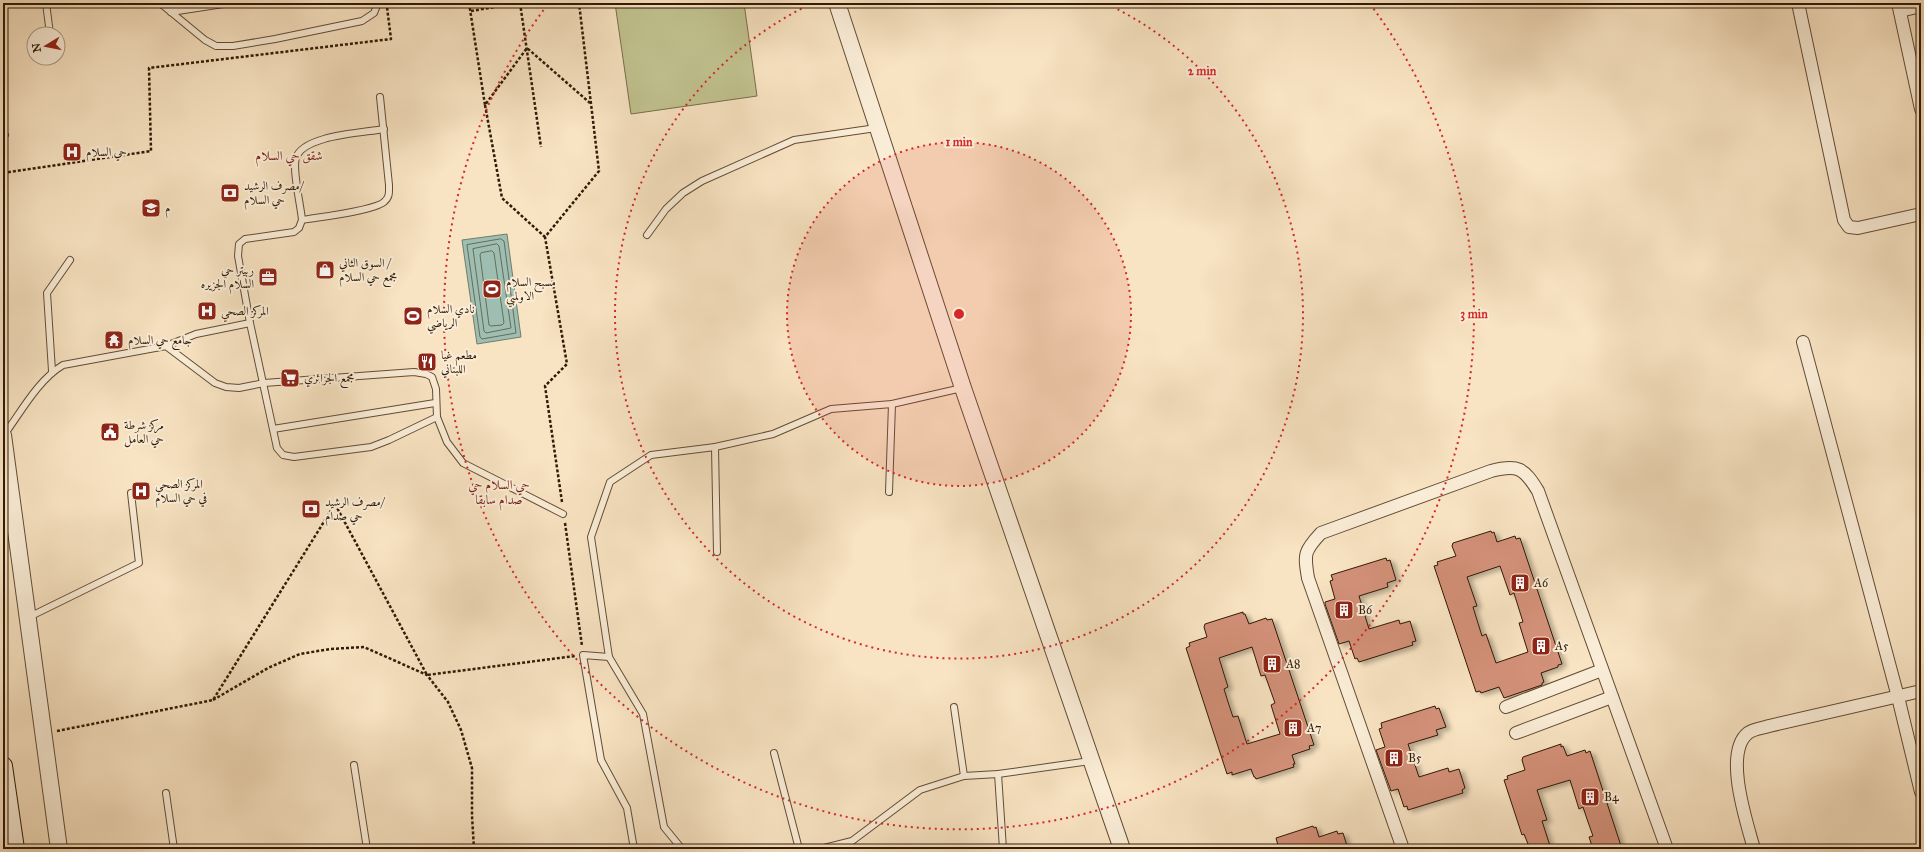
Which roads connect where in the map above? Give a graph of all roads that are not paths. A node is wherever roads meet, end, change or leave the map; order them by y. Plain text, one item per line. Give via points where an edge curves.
1 (46, 3) edge
2 (160, 3) edge
3 (181, 3) edge
4 (230, 3) edge
5 (378, 3) edge
6 (837, 3) edge
7 (1798, 3) edge
8 (1921, 6) edge
9 (1899, 7) edge
10 (171, 12) junction
11 (49, 26) edge
12 (380, 97) dead end
13 (1921, 109) edge
14 (878, 128) junction
15 (384, 129) junction
16 (1921, 214) edge
17 (302, 220) junction
18 (647, 235) dead end
19 (70, 260) dead end
20 (250, 323) junction
21 (1803, 342) dead end
22 (166, 346) junction
23 (52, 371) junction
24 (264, 383) junction
25 (962, 388) junction
26 (436, 403) junction
27 (892, 404) junction
28 (437, 417) junction
29 (273, 429) junction
30 (3, 436) edge
31 (715, 447) junction
32 (889, 492) dead end
33 (131, 493) dead end
34 (563, 514) road end
35 (717, 552) dead end
36 (27, 617) junction
37 (609, 657) junction
38 (1602, 670) junction
39 (1921, 691) edge
40 (1612, 697) junction
41 (1898, 697) junction
42 (954, 707) dead end
43 (1506, 707) dead end
44 (1516, 733) dead end
45 (774, 753) dead end
46 (1091, 760) junction
47 (354, 765) dead end
48 (3, 766) edge
49 (998, 774) junction
50 (964, 776) junction
51 (1921, 792) edge
52 (166, 793) dead end
53 (15, 849) edge
54 (59, 849) edge
55 (174, 849) edge
56 (367, 849) edge
57 (634, 849) edge
58 (682, 849) edge
59 (800, 849) edge
60 (820, 849) edge
61 (1003, 849) edge
62 (1122, 849) edge
63 (1403, 849) edge
64 (1667, 849) edge
65 (1754, 849) edge

1 - 11 lane
2 - 10 lane
3 - 10 lane
4 - 10 lane
5 - 10 lane via 374,13 362,20 233,46 216,46 205,40
6 - 14 street
7 - 16 street via 1844,220 1850,227 1858,228
8 - 9 street
9 - 13 street
12 - 15 lane
14 - 18 lane via 794,140 702,181 683,193 666,209
14 - 25 street
15 - 17 lane via 316,140 300,152 295,159 295,168
15 - 17 lane via 389,196 384,203
17 - 20 lane via 300,228 294,232 245,239 239,244 238,256
19 - 23 lane via 47,293
20 - 22 lane via 196,334
20 - 24 lane
21 - 41 street
22 - 23 lane via 63,365
22 - 24 lane via 215,383 239,388
23 - 30 lane
24 - 26 lane via 414,372 432,378 436,389
24 - 29 lane
25 - 27 lane
25 - 46 street
26 - 28 lane
26 - 29 lane
27 - 31 lane via 831,408 773,434
27 - 32 lane
28 - 29 lane via 371,447 294,457 283,455 277,448
28 - 34 lane via 448,442 463,463
30 - 36 street
31 - 35 lane
31 - 37 lane via 651,455 610,482 591,537
33 - 36 lane via 139,563
36 - 54 street
37 - 57 lane via 583,655 601,760 627,808
37 - 58 lane via 643,714 664,827
38 - 40 street
38 - 43 street
38 - 63 street via 1538,491 1520,468 1507,467 1491,471 1321,533 1310,545 1305,557 1308,578
39 - 41 street
40 - 44 street
40 - 64 street
41 - 51 street
41 - 65 street via 1748,733 1740,746 1737,783
42 - 50 lane
45 - 59 lane
46 - 49 lane
46 - 62 street
47 - 56 lane
48 - 53 main road
49 - 50 lane
49 - 61 lane
50 - 60 lane via 920,790 852,841
52 - 55 lane

